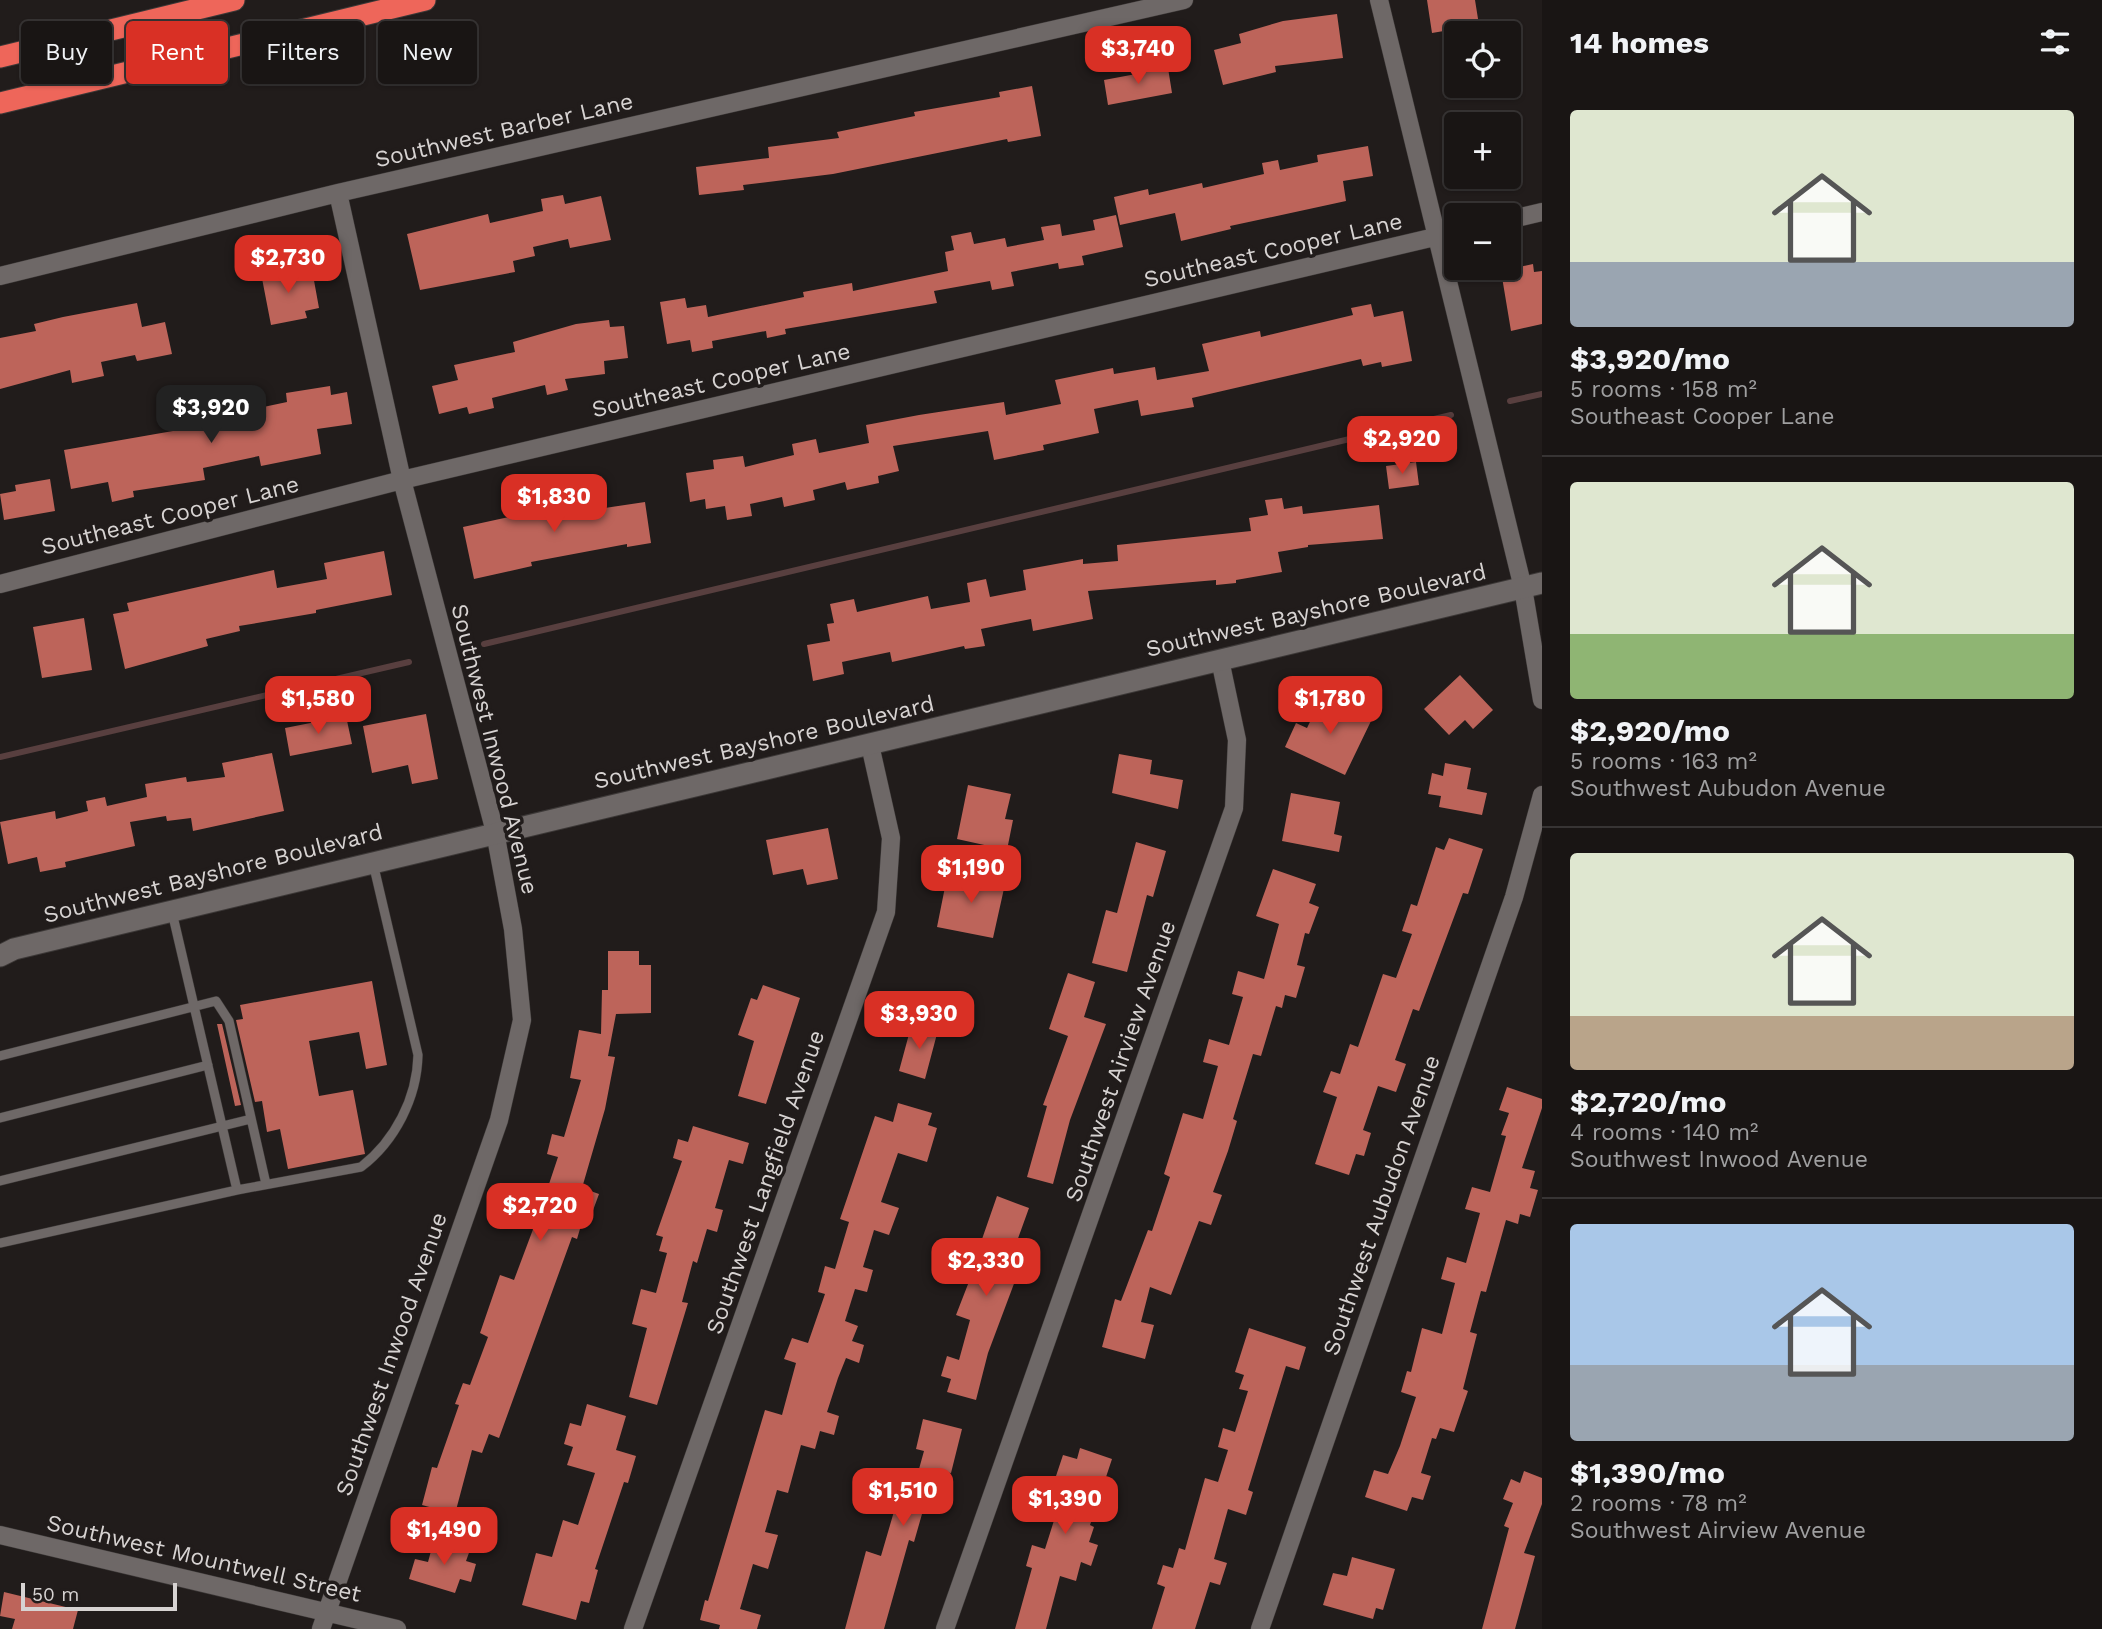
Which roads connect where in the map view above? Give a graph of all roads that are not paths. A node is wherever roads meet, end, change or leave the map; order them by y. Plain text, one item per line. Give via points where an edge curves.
1 (234, 0) edge
2 (425, 0) edge
3 (1184, 0) edge
4 (1379, 0) edge
5 (0, 57) edge
6 (0, 103) edge
7 (338, 193) junction
8 (1542, 212) edge
9 (1521, 217) edge
10 (1444, 235) edge
11 (1436, 237) junction
12 (0, 276) edge
13 (402, 481) junction
14 (0, 584) edge
15 (1532, 585) edge
16 (1220, 660) junction
17 (1542, 700) edge
18 (870, 745) junction
19 (1542, 794) edge
20 (495, 832) junction
21 (373, 861) junction
22 (172, 910) junction
23 (0, 956) edge
24 (194, 1007) junction
25 (0, 1056) edge
26 (208, 1065) junction
27 (0, 1118) edge
28 (251, 1119) junction
29 (222, 1126) junction
30 (0, 1181) edge
31 (266, 1184) junction
32 (237, 1189) junction
33 (0, 1243) edge
34 (0, 1535) edge
35 (323, 1621) edge
36 (397, 1629) edge
37 (633, 1629) edge
38 (945, 1629) edge
39 (1260, 1629) edge

1 - 5 highway
2 - 6 highway via 358,12
3 - 7 street, Southwest Barber Lane
4 - 11 street
7 - 12 street, Southwest Barber Lane
7 - 13 street, Southwest Inwood Avenue
8 - 9 street
10 - 11 street, Southeast Cooper Lane
11 - 13 street, Southeast Cooper Lane
11 - 15 street
13 - 14 street, Southeast Cooper Lane
13 - 20 street, Southwest Inwood Avenue
15 - 16 street, Southwest Bayshore Boulevard
15 - 17 street
16 - 18 street, Southwest Bayshore Boulevard
16 - 38 street, Southwest Airview Avenue via 1237,740 1234,808
18 - 20 street, Southwest Bayshore Boulevard
18 - 37 street, Southwest Langfield Avenue via 891,838 886,912
19 - 39 street, Southwest Aubudon Avenue via 1514,897
20 - 21 street, Southwest Bayshore Boulevard
20 - 35 street, Southwest Inwood Avenue via 513,929 522,1020 499,1120
21 - 22 street, Southwest Bayshore Boulevard
21 - 31 lane via 418,1055 410,1103 377,1154 361,1167
22 - 23 street, Southwest Bayshore Boulevard
22 - 24 lane
24 - 25 lane
24 - 26 lane
24 - 28 lane via 216,1001 229,1021
26 - 27 lane
26 - 29 lane
28 - 29 lane
28 - 31 lane
29 - 30 lane
29 - 32 lane
31 - 32 lane
32 - 33 lane
34 - 35 street, Southwest Mountwell Street
35 - 36 street, Southwest Mountwell Street

